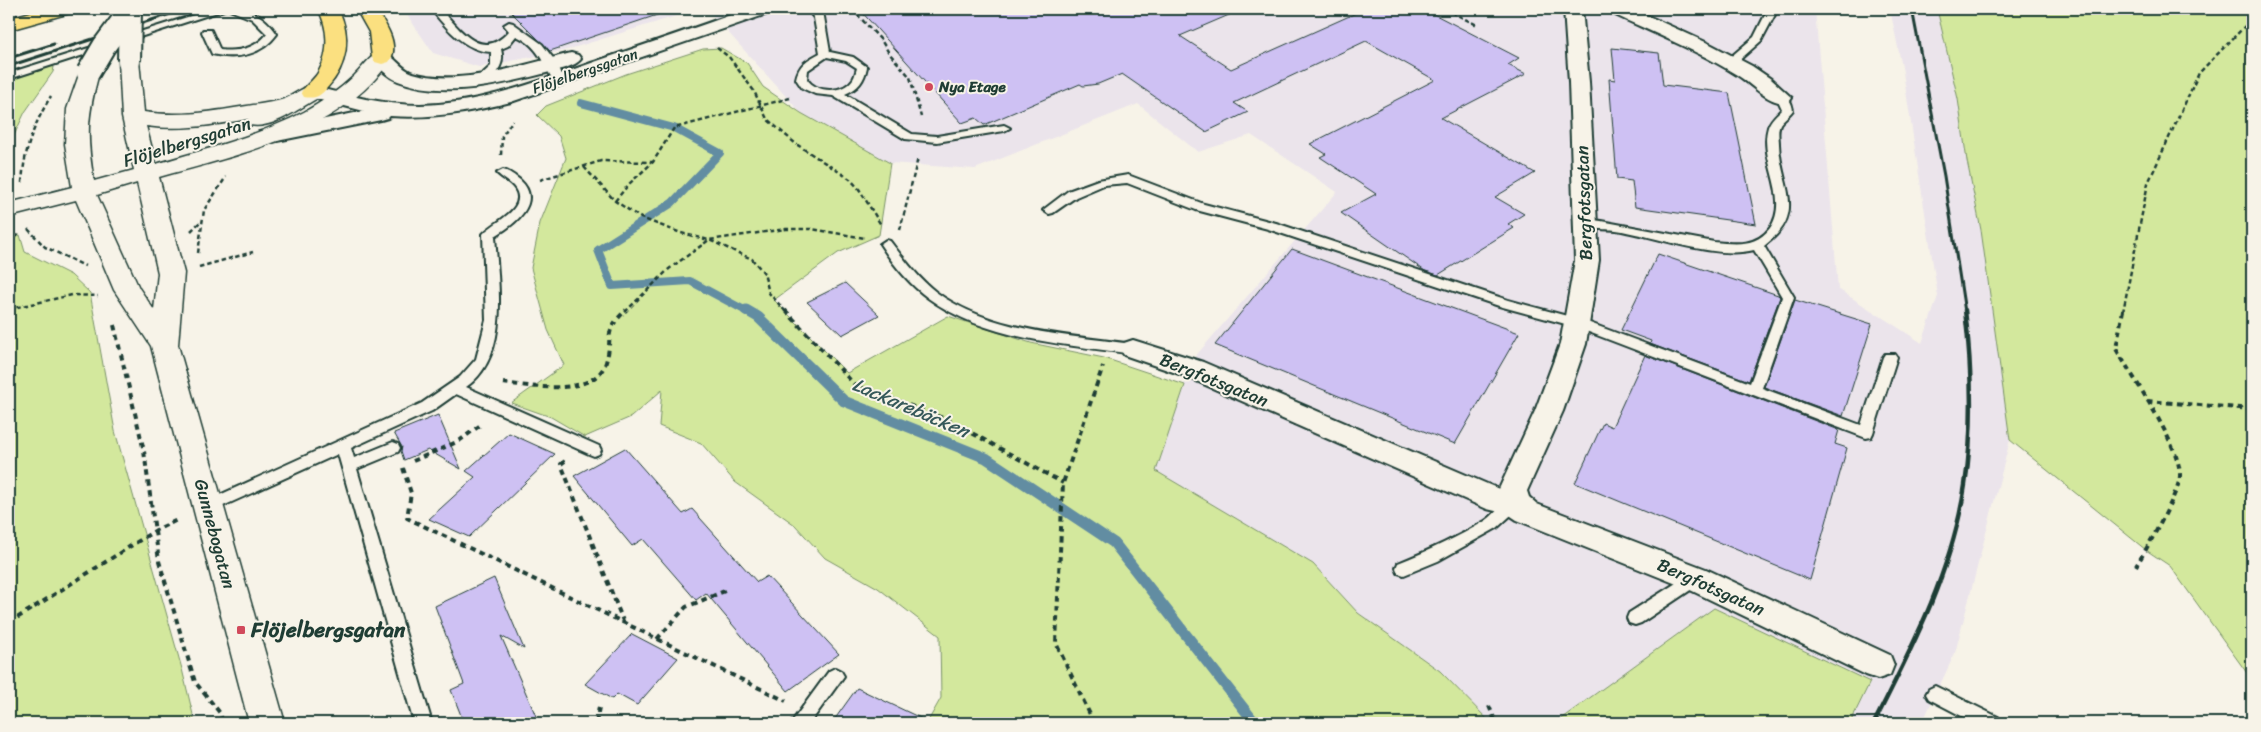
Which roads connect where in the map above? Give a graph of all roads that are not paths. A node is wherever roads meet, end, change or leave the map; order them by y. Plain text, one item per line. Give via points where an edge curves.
1 (63, 9) edge
2 (222, 9) edge
3 (232, 9) edge
4 (328, 9) edge
5 (366, 9) edge
6 (436, 9) edge
7 (721, 9) edge
8 (763, 9) edge
9 (812, 9) edge
10 (1573, 9) edge
11 (1618, 9) edge
12 (1773, 9) edge
13 (131, 10) edge
14 (9, 24) edge
15 (207, 32) dead end
16 (495, 48) junction
17 (825, 54) junction
18 (382, 58) junction
19 (1731, 62) junction
20 (556, 73) junction
21 (9, 76) edge
22 (483, 79) junction
23 (312, 92) junction
24 (836, 92) junction
25 (344, 94) junction
26 (1782, 98) joint
27 (290, 105) junction
28 (402, 110) junction
29 (133, 117) junction
30 (1004, 128) dead end
31 (267, 137) junction
32 (145, 165) junction
33 (503, 173) road end
34 (83, 182) junction
35 (18, 205) edge
36 (1049, 210) dead end
37 (1586, 222) junction
38 (886, 244) road end
39 (1757, 246) junction
40 (1577, 323) junction
41 (164, 345) junction
42 (1122, 347) joint
43 (1890, 357) dead end
44 (460, 384) junction
45 (1754, 391) junction
46 (343, 445) junction
47 (588, 447) road end
48 (394, 448) dead end
49 (349, 466) junction
50 (1515, 503) junction
51 (207, 507) junction
52 (1404, 568) dead end
53 (1695, 578) junction
54 (1635, 618) dead end
55 (1878, 664) dead end
56 (835, 676) dead end
57 (1935, 694) dead end
58 (805, 718) edge
59 (267, 723) edge
60 (423, 723) edge
61 (1992, 723) edge

1 - 14 highway
2 - 21 lane
3 - 15 lane via 244,10 264,22 272,34 266,44 246,52 216,52
4 - 23 highway via 332,16 336,55 330,71
5 - 18 highway via 380,32
6 - 16 lane via 464,40 482,48
7 - 20 street, Flöjelbergsgatan
8 - 20 street, Flöjelbergsgatan
9 - 17 lane via 818,17
10 - 37 street, Bergfotsgatan
11 - 19 street
12 - 19 lane via 1761,38
13 - 29 main road, Gunnebogatan, bridge via 129,61
13 - 34 main road, Gunnebogatan, bridge via 88,73 78,109 76,144
16 - 20 lane via 509,40 512,29 529,39
16 - 22 lane via 497,65
17 - 24 lane via 803,69 804,84 813,91
17 - 24 lane via 848,58 862,67 862,76 857,84
18 - 22 street, Flöjelbergsgatan via 399,73 420,80 460,82
18 - 25 main road, Flöjelbergsgatan via 369,75
19 - 26 street
20 - 22 street, Flöjelbergsgatan
20 - 25 street, Flöjelbergsgatan via 472,95
20 - 28 street, Flöjelbergsgatan via 495,101 437,110
23 - 25 street, Flöjelbergsgatan
23 - 27 main road, Flöjelbergsgatan
24 - 30 lane via 900,132 923,139
25 - 28 street, Flöjelbergsgatan via 368,107
25 - 31 main road, Flöjelbergsgatan via 312,116
26 - 39 lane via 1788,110 1774,125 1772,144 1784,199 1782,218 1777,228
27 - 29 main road, Flöjelbergsgatan via 196,121 167,122
27 - 32 main road, Flöjelbergsgatan
28 - 31 street, Flöjelbergsgatan
29 - 32 main road, Gunnebogatan
31 - 32 main road, Flöjelbergsgatan
32 - 34 main road, Flöjelbergsgatan
32 - 41 main road, Gunnebogatan via 171,273
33 - 44 lane via 519,187 521,207 510,222 489,234 493,320 482,361
34 - 35 main road, Flöjelbergsgatan
34 - 41 main road, Gunnebogatan via 128,290
36 - 40 lane via 1072,194 1102,182 1128,179 1200,207 1272,226 1504,303
37 - 39 lane via 1716,246
37 - 40 street, Bergfotsgatan via 1587,260
38 - 42 lane via 933,296 971,316 1026,332
39 - 45 lane via 1788,297
40 - 45 lane
40 - 50 street, Bergfotsgatan via 1573,344 1549,411 1513,491
41 - 51 main road, Gunnebogatan
42 - 50 street, Bergfotsgatan via 1194,369 1497,501
43 - 45 lane via 1866,433
44 - 46 lane via 427,407
44 - 47 lane via 502,408
46 - 49 lane
46 - 51 lane
48 - 49 lane
49 - 60 lane
50 - 52 lane via 1492,524
50 - 53 street, Bergfotsgatan via 1527,512
51 - 59 main road, Gunnebogatan
53 - 54 lane
53 - 55 street, Bergfotsgatan
56 - 58 lane
57 - 61 lane

